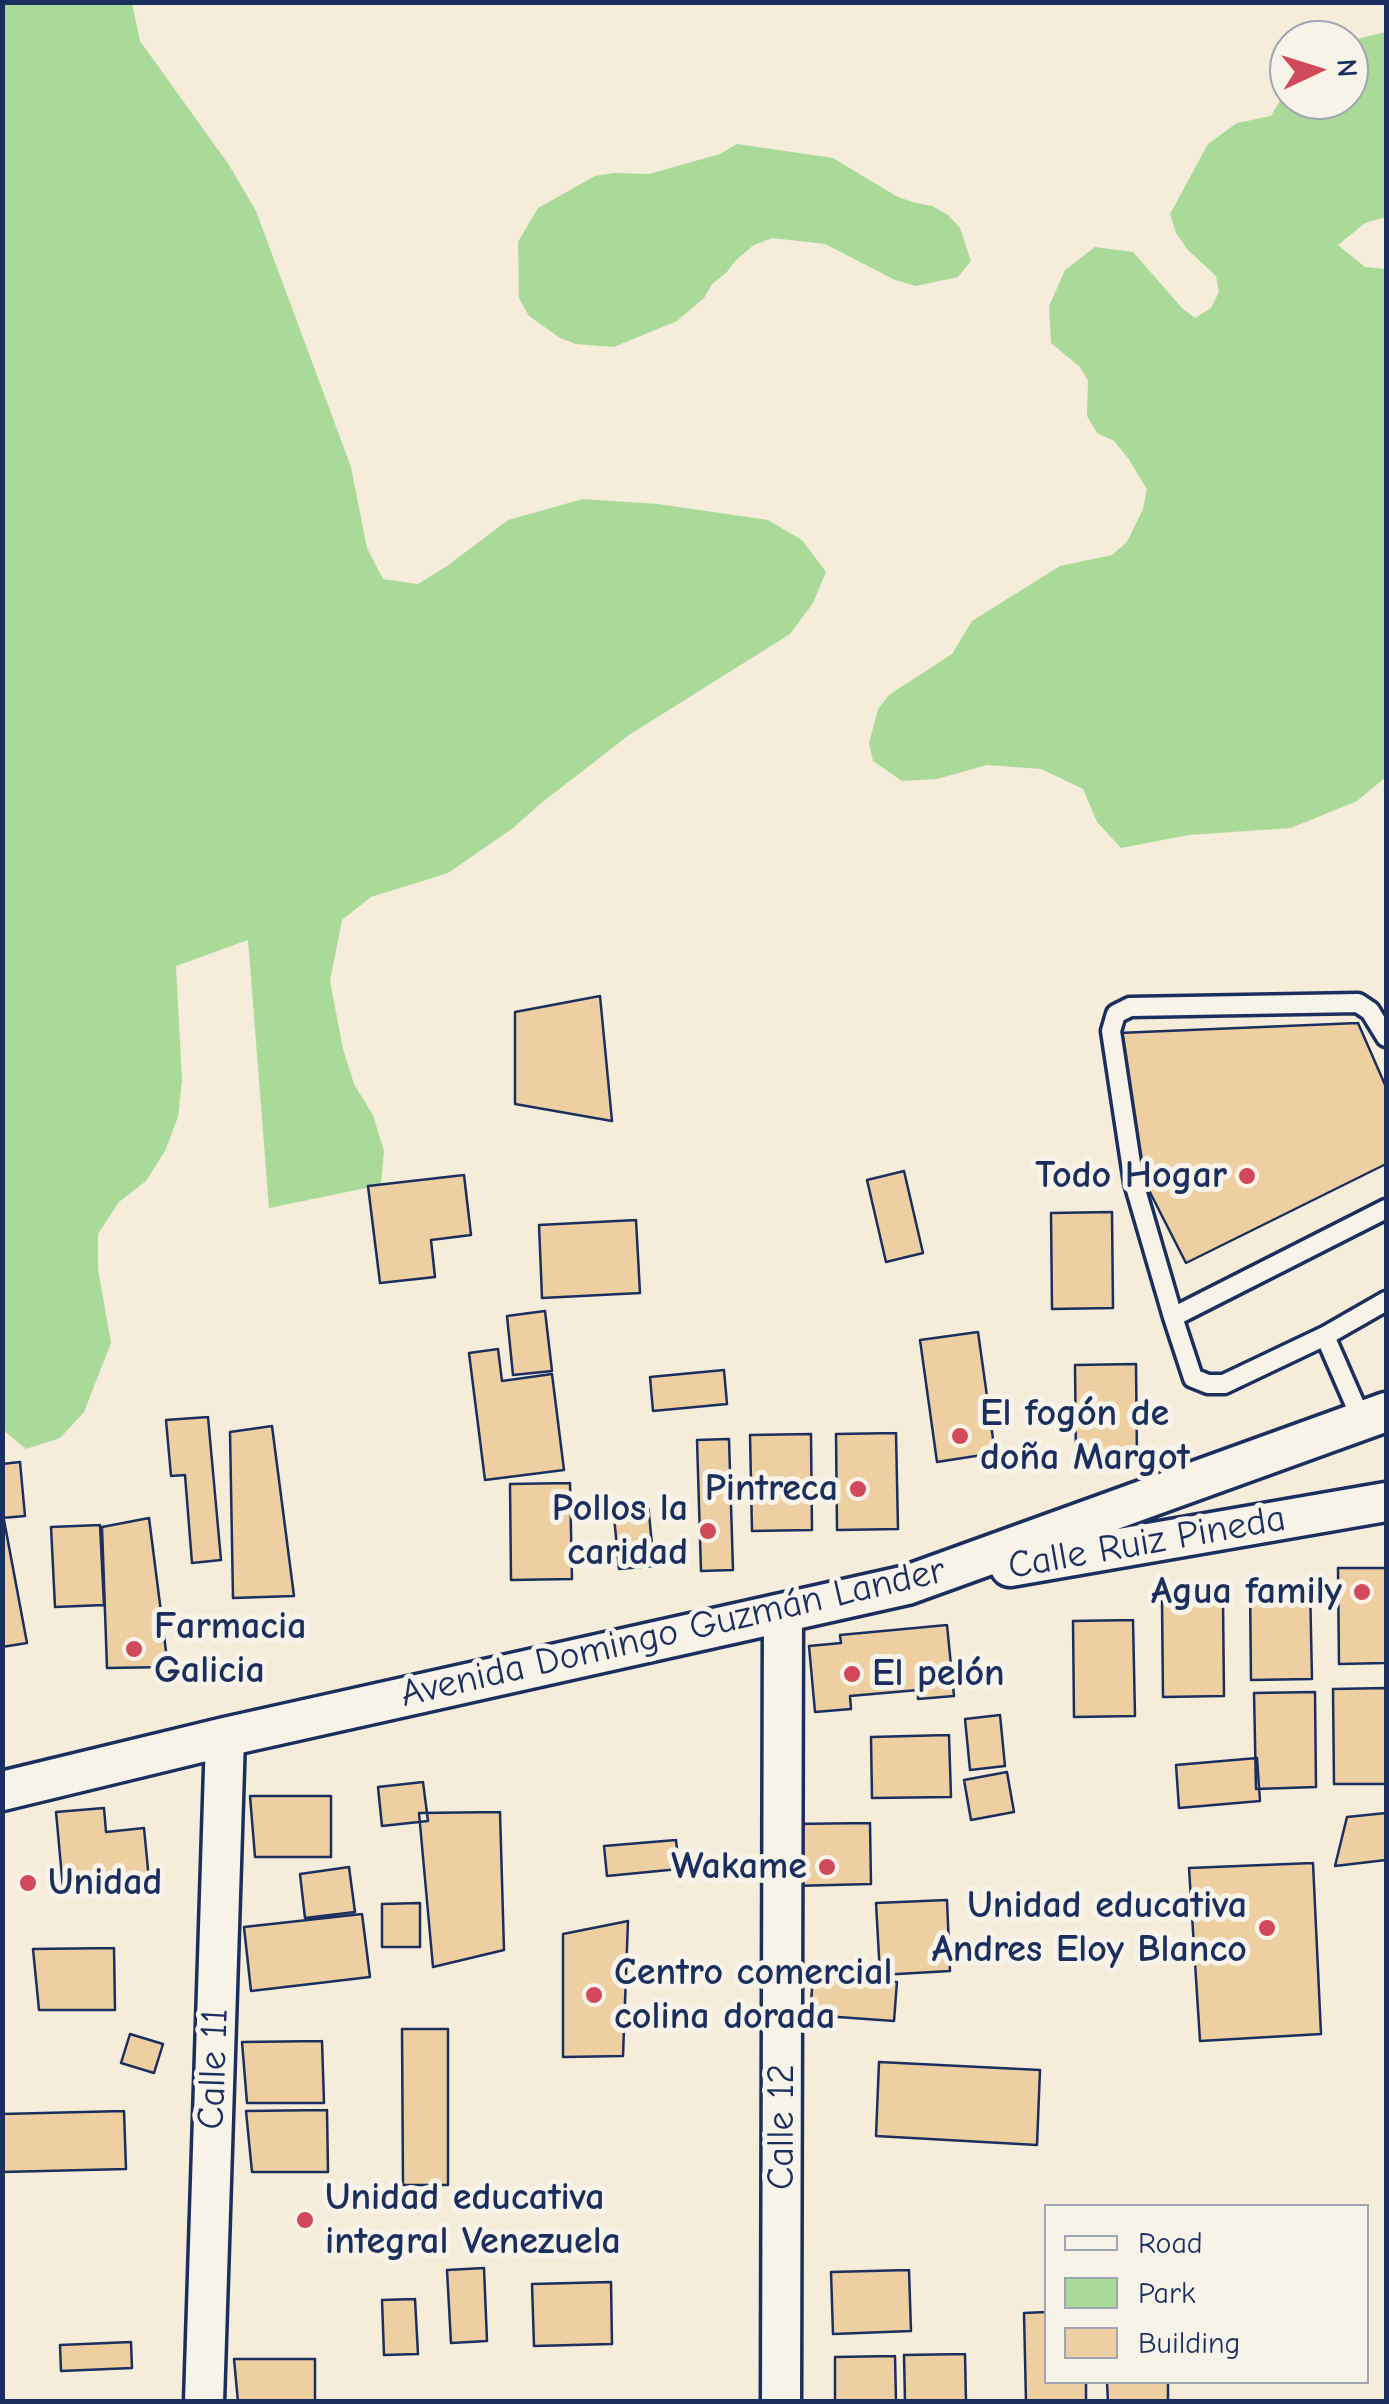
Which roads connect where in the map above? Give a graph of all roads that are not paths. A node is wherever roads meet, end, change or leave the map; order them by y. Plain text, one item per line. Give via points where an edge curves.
1 (1386, 1038) edge
2 (1386, 1209) edge
3 (1386, 1302) edge
4 (1173, 1317) junction
5 (1325, 1336) junction
6 (1374, 1416) edge
7 (1386, 1502) edge
8 (907, 1585) junction
9 (783, 1613) junction
10 (225, 1737) junction
11 (2, 1791) edge
12 (204, 2402) edge
13 (782, 2402) edge

1 - 4 lane via 1358,1003 1130,1007 1116,1014 1111,1031 1134,1183
2 - 4 lane
3 - 5 lane
4 - 5 lane via 1193,1378 1208,1384 1224,1384
5 - 6 lane
6 - 8 street, Avenida Domingo Guzmán Lander
7 - 8 street, Calle Ruiz Pineda
8 - 9 street, Avenida Domingo Guzmán Lander
9 - 10 street, Avenida Domingo Guzmán Lander
9 - 13 street, Calle 12
10 - 11 street, Avenida Domingo Guzmán Lander
10 - 12 street, Calle 11

